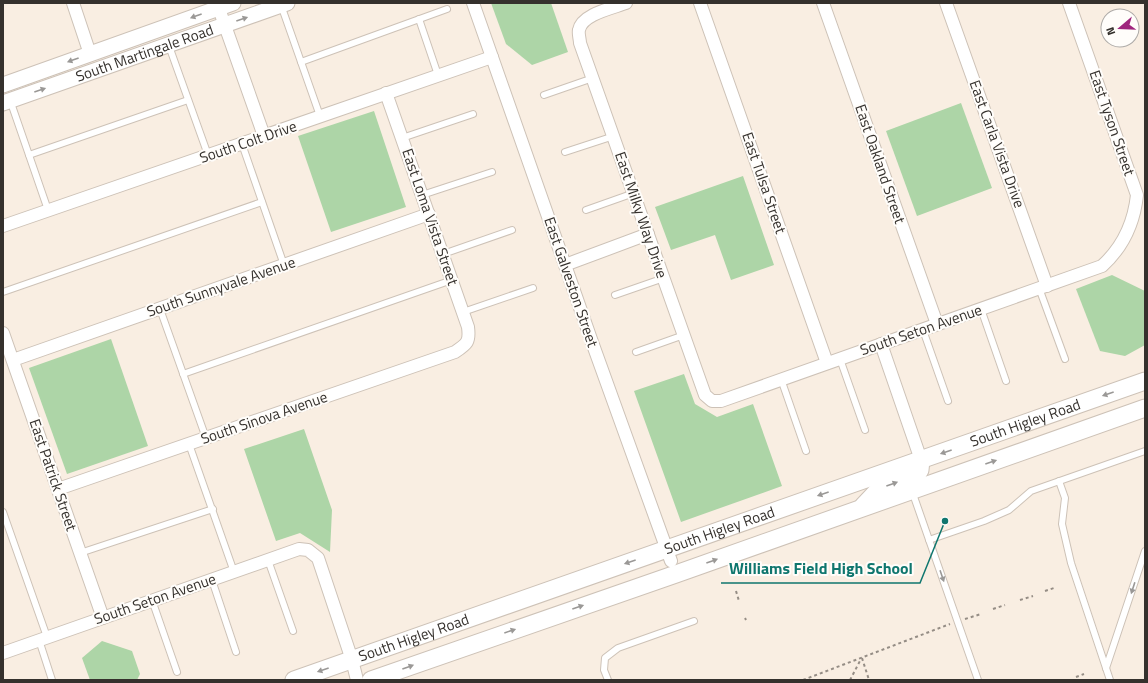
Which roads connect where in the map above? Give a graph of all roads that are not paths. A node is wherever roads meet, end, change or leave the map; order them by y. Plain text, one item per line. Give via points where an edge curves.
1 (73, 3) edge
2 (473, 3) edge
3 (626, 3) edge
4 (700, 3) edge
5 (823, 3) edge
6 (946, 3) edge
7 (1069, 3) edge
8 (284, 4) edge
9 (223, 5) edge
10 (447, 9) dead end
11 (419, 19) junction
12 (225, 25) junction
13 (169, 45) junction
14 (90, 54) junction
15 (492, 57) junction
16 (301, 62) junction
17 (438, 75) junction
18 (593, 78) junction
19 (3, 85) edge
20 (386, 93) junction
21 (544, 95) dead end
22 (188, 100) junction
23 (7, 101) edge
24 (473, 114) dead end
25 (320, 116) junction
26 (264, 136) junction
27 (614, 136) junction
28 (402, 138) junction
29 (242, 144) junction
30 (565, 152) dead end
31 (29, 155) junction
32 (208, 155) junction
33 (492, 172) dead end
34 (634, 193) junction
35 (422, 195) junction
36 (262, 202) junction
37 (48, 210) junction
38 (586, 210) dead end
39 (429, 214) junction
40 (3, 226) edge
41 (512, 230) dead end
42 (648, 234) junction
43 (1122, 244) joint
44 (443, 254) junction
45 (565, 264) junction
46 (284, 265) junction
47 (664, 278) junction
48 (452, 280) junction
49 (1043, 287) junction
50 (533, 288) dead end
51 (3, 292) edge
52 (616, 295) dead end
53 (160, 308) junction
54 (981, 309) junction
55 (463, 312) junction
56 (937, 324) junction
57 (922, 330) junction
58 (3, 333) edge
59 (684, 335) junction
60 (468, 341) joint
61 (881, 344) junction
62 (636, 352) dead end
63 (840, 359) junction
64 (1065, 359) dead end
65 (12, 360) junction
66 (827, 363) junction
67 (183, 374) junction
68 (781, 379) junction
69 (1006, 381) dead end
70 (1145, 381) edge
71 (712, 400) joint
72 (948, 401) dead end
73 (1145, 408) edge
74 (865, 430) dead end
75 (206, 438) junction
76 (190, 444) junction
77 (806, 451) dead end
78 (1145, 451) edge
79 (921, 460) junction
80 (1058, 481) junction
81 (58, 489) junction
82 (912, 490) junction
83 (862, 508) junction
84 (212, 509) junction
85 (3, 512) edge
86 (929, 540) junction
87 (1145, 551) edge
88 (80, 553) junction
89 (668, 555) junction
90 (268, 560) junction
91 (234, 572) junction
92 (212, 580) junction
93 (152, 600) junction
94 (103, 618) junction
95 (694, 621) dead end
96 (293, 631) dead end
97 (43, 639) junction
98 (236, 652) dead end
99 (3, 653) edge
100 (352, 660) junction
101 (1106, 668) junction
102 (177, 672) dead end
103 (52, 680) edge
104 (294, 680) edge
105 (357, 680) edge
106 (371, 680) edge
107 (608, 680) edge
108 (978, 680) edge
109 (1110, 680) edge

1 - 14 street
2 - 15 street, East Galveston Street
3 - 18 street, East Milky Way Drive via 590,16 580,26 580,43
4 - 66 street, East Tulsa Street
5 - 56 street, East Oakland Street
6 - 49 street, East Carla Vista Drive
7 - 43 street, East Tyson Street via 1137,195 1131,222
12 -> 8 street, South Martingale Road
8 - 16 lane
9 - 12 street
9 -> 14 street, South Martingale Road
10 - 11 lane
11 - 16 lane
11 - 17 lane
12 - 13 street, South Martingale Road
12 - 26 street
13 - 22 lane
23 -> 13 street, South Martingale Road
14 -> 19 street, South Martingale Road
15 - 17 street, South Colt Drive
15 - 45 street, East Galveston Street
16 - 25 lane
17 - 20 street, South Colt Drive
18 - 21 lane
18 - 27 street, East Milky Way Drive
20 - 25 street, South Colt Drive
20 - 28 street, East Loma Vista Street
22 - 31 lane
22 - 32 lane
23 - 31 lane
24 - 28 lane
25 - 26 street, South Colt Drive
26 - 29 street, South Colt Drive
27 - 30 lane
27 - 34 street, East Milky Way Drive
28 - 35 street, East Loma Vista Street
29 - 32 street, South Colt Drive
29 - 36 lane
31 - 37 lane
32 - 37 street, South Colt Drive
33 - 35 lane
34 - 38 lane
34 - 42 street, East Milky Way Drive
35 - 39 street, East Loma Vista Street
36 - 46 lane
36 - 51 lane
37 - 40 street, South Colt Drive
39 - 44 street, East Loma Vista Street
39 - 46 street, South Sunnyvale Avenue
41 - 44 lane
42 - 45 street
42 - 47 street, East Milky Way Drive
43 - 49 street, South Seton Avenue via 1102,266
44 - 48 street, East Loma Vista Street
45 - 89 street, East Galveston Street
46 - 53 street, South Sunnyvale Avenue
47 - 52 lane
47 - 59 street, East Milky Way Drive
48 - 55 street, East Loma Vista Street
48 - 67 lane
49 - 54 street, South Seton Avenue
49 - 64 lane
50 - 55 lane
53 - 65 street, South Sunnyvale Avenue
53 - 67 lane
54 - 56 street, South Seton Avenue
54 - 69 lane
55 - 60 street, East Loma Vista Street via 468,327
56 - 57 street, South Seton Avenue
57 - 61 street, South Seton Avenue
57 - 72 lane
58 - 65 street, East Patrick Street
59 - 62 lane
59 - 71 street, East Milky Way Drive via 705,395
60 - 75 street, South Sinova Avenue via 455,352
61 - 63 street, South Seton Avenue
61 - 79 street
63 - 66 street, South Seton Avenue
63 - 74 lane
65 - 81 street, East Patrick Street
66 - 68 street, South Seton Avenue
67 - 75 lane
68 - 71 street, South Seton Avenue via 721,401
68 - 77 lane
70 -> 79 main road, South Higley Road
82 -> 73 main road, South Higley Road
75 - 76 street, South Sinova Avenue
76 - 81 street, South Sinova Avenue
76 - 84 lane
78 - 80 lane
83 -> 79 main road via 879,489 916,475 920,470
79 -> 89 main road, South Higley Road
80 - 86 lane via 1031,490 1009,510
80 - 101 lane via 1065,498 1062,524 1071,563
81 - 88 street, East Patrick Street
82 - 83 main road, South Higley Road
82 - 86 lane
106 -> 83 main road, South Higley Road
84 - 88 lane
84 - 91 lane
85 - 97 lane
86 -> 108 lane
87 -> 101 lane
88 - 94 street, East Patrick Street
89 -> 100 main road, South Higley Road
90 - 91 street, South Seton Avenue
90 - 96 lane
90 - 100 street, South Seton Avenue via 299,549 308,550 318,558
91 - 92 street, South Seton Avenue
92 - 93 street, South Seton Avenue
92 - 98 lane
93 - 94 street, South Seton Avenue
93 - 102 lane
94 - 97 street, South Seton Avenue
95 - 107 lane via 618,648 606,658 604,670
97 - 99 street, South Seton Avenue
97 - 103 lane
100 -> 104 main road, South Higley Road
100 - 105 street
101 - 109 lane

